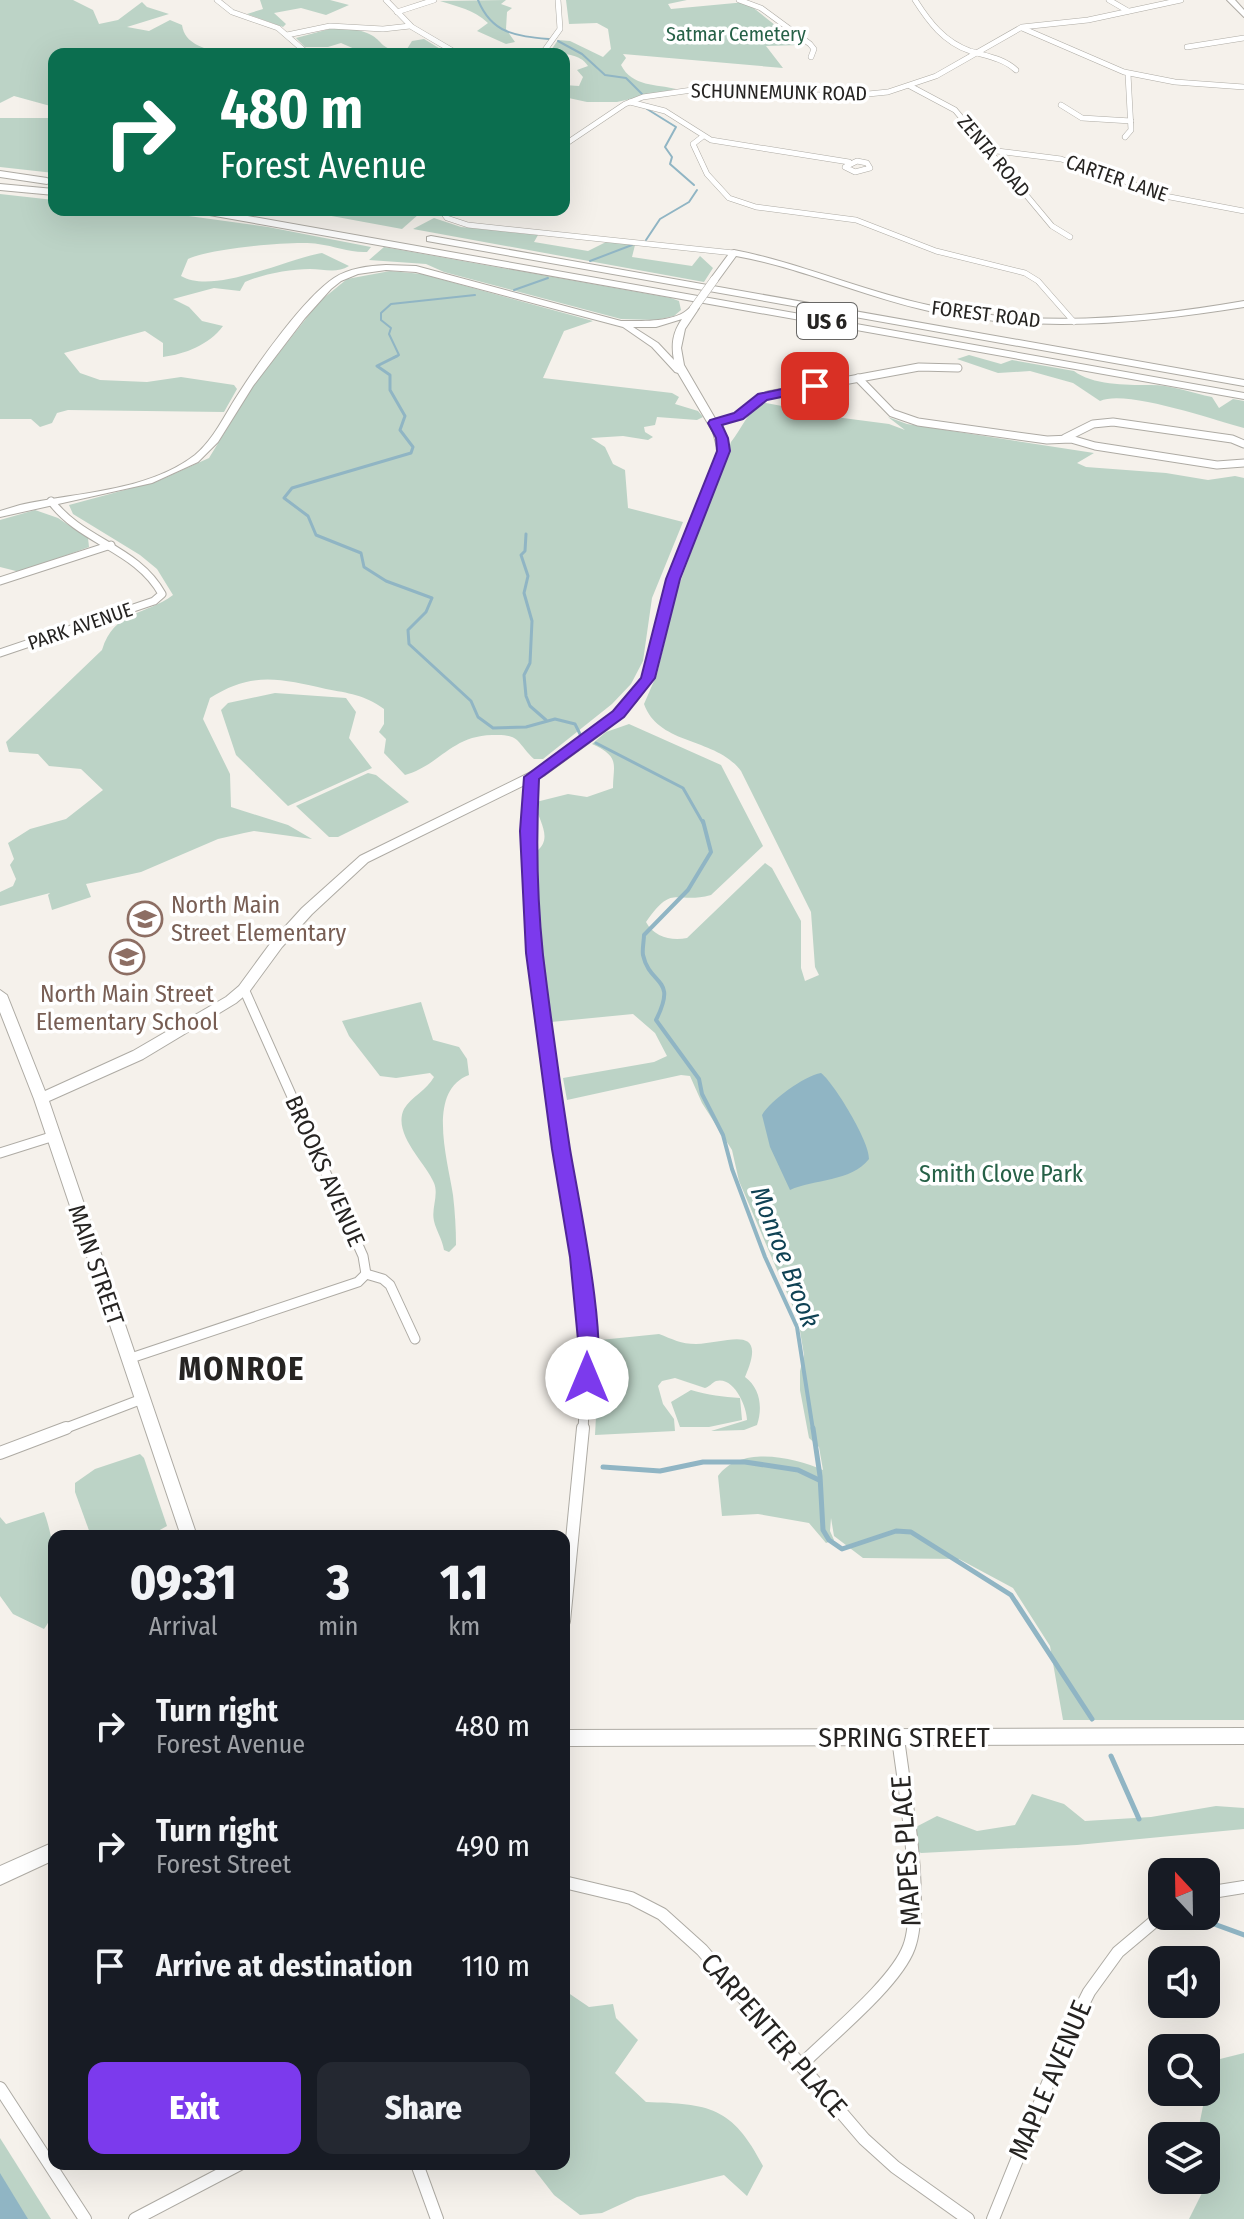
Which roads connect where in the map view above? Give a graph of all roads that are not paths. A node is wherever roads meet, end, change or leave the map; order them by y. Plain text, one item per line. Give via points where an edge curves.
1 (217, 0) edge
2 (386, 0) edge
3 (434, 0) edge
4 (558, 0) edge
5 (739, 0) edge
6 (915, 0) edge
7 (1109, 0) edge
8 (1181, 0) edge
9 (1231, 0) edge
10 (1128, 11) junction
11 (397, 12) junction
12 (1243, 12) edge
13 (410, 26) junction
14 (1022, 27) junction
15 (287, 35) junction
16 (1244, 38) edge
17 (1187, 47) dead end
18 (301, 48) edge
19 (448, 48) edge
20 (546, 48) edge
21 (976, 54) junction
22 (811, 57) dead end
23 (1016, 70) dead end
24 (1128, 74) junction
25 (910, 86) junction
26 (1244, 87) edge
27 (630, 102) junction
28 (1061, 105) dead end
29 (1131, 121) junction
30 (702, 137) junction
31 (1125, 137) dead end
32 (570, 141) edge
33 (989, 150) junction
34 (849, 162) dead end
35 (0, 175) edge
36 (48, 181) edge
37 (0, 188) edge
38 (48, 192) edge
39 (1244, 211) edge
40 (232, 216) edge
41 (446, 216) edge
42 (420, 237) dead end
43 (1070, 237) dead end
44 (734, 253) junction
45 (1244, 304) edge
46 (692, 311) junction
47 (1074, 322) junction
48 (621, 324) junction
49 (958, 368) dead end
50 (681, 373) junction
51 (858, 378) junction
52 (1244, 383) edge
53 (1244, 396) edge
54 (714, 423) junction
55 (1062, 439) junction
56 (1244, 444) edge
57 (1244, 463) edge
58 (51, 501) junction
59 (0, 514) edge
60 (111, 545) junction
61 (0, 581) edge
62 (0, 653) edge
63 (532, 777) junction
64 (244, 989) junction
65 (0, 995) edge
66 (41, 1099) junction
67 (54, 1136) junction
68 (0, 1153) edge
69 (366, 1274) junction
70 (415, 1339) dead end
71 (128, 1359) junction
72 (142, 1399) junction
73 (0, 1453) edge
74 (187, 1530) edge
75 (570, 1562) edge
76 (1244, 1736) edge
77 (570, 1738) edge
78 (898, 1738) junction
79 (48, 1854) edge
80 (0, 1876) edge
81 (570, 1883) edge
82 (1244, 1887) edge
83 (1220, 1891) edge
84 (1148, 1925) edge
85 (801, 2065) junction
86 (0, 2088) edge
87 (48, 2162) edge
88 (53, 2170) edge
89 (229, 2170) edge
90 (419, 2170) edge
91 (85, 2219) edge
92 (135, 2219) edge
93 (437, 2219) edge
94 (968, 2219) edge
95 (993, 2219) edge

1 - 15 street via 232,12
2 - 11 street
3 - 11 street
4 - 20 street via 561,27
5 - 22 street via 761,8 810,44
6 - 21 street via 949,42
7 - 10 street
8 - 10 street, SCHUNNEMUNK ROAD
9 - 12 street
10 - 14 street, SCHUNNEMUNK ROAD
11 - 13 street
13 - 15 street via 330,26
13 - 19 street
14 - 21 street, SCHUNNEMUNK ROAD
14 - 24 street
15 - 18 street
16 - 17 street
21 - 23 street via 1010,63
21 - 25 street, SCHUNNEMUNK ROAD
24 - 26 street
24 - 29 street
25 - 27 street, SCHUNNEMUNK ROAD via 848,96 692,90
25 - 33 street, ZENTA ROAD via 955,110
27 - 30 street via 665,111
27 - 32 street, SCHUNNEMUNK ROAD
28 - 29 street via 1082,118
29 - 31 street
30 - 34 street
30 - 47 street via 693,144 694,154 715,187 730,198 844,217 936,251 1025,273
33 - 39 street, CARTER LANE via 1061,159 1170,197
33 - 43 street, ZENTA ROAD via 1052,226
35 - 36 highway
37 - 38 highway
40 - 53 highway, US 6
41 - 44 street via 468,225
42 - 52 highway, US 6
44 - 46 street, bridge
44 - 47 street, FOREST ROAD via 929,308
45 - 47 street, FOREST ROAD via 1158,318
46 - 48 street via 656,324
46 - 50 street via 677,351
48 - 50 street via 655,345
48 - 58 street via 416,269 350,274 324,292 194,460 123,487
49 - 51 street via 928,366
50 - 54 street
51 - 54 street via 763,397 739,416
51 - 55 street via 888,410 911,420
54 - 63 street via 723,451 673,579 648,678 619,714
55 - 56 street via 1093,424 1119,422
55 - 57 street via 1217,465
58 - 59 street
58 - 60 street
60 - 61 street
60 - 62 street, PARK AVENUE via 148,573 162,594 159,598
63 - 64 street via 364,859 307,911
63 - 75 street via 528,831 535,953 588,1340
64 - 66 street via 148,1049
64 - 69 street, BROOKS AVENUE via 363,1256
65 - 66 street, MAIN STREET
66 - 67 street, MAIN STREET
67 - 68 street
67 - 71 street, MAIN STREET
69 - 70 street, BROOKS AVENUE via 390,1285
69 - 71 street via 358,1282
71 - 72 street, MAIN STREET
72 - 73 street
72 - 74 street, MAIN STREET
76 - 78 street, SPRING STREET
77 - 78 street, SPRING STREET
78 - 85 street, MAPES PLACE via 914,1903 912,1940 894,1970
79 - 80 street
81 - 85 street, CARPENTER PLACE via 631,1898 662,1914 702,1950
82 - 83 street
84 - 95 street, MAPLE AVENUE via 1096,1976 1068,2028
85 - 94 street, CARPENTER PLACE via 864,2139
86 - 87 street
88 - 91 street
89 - 92 street
90 - 93 street

